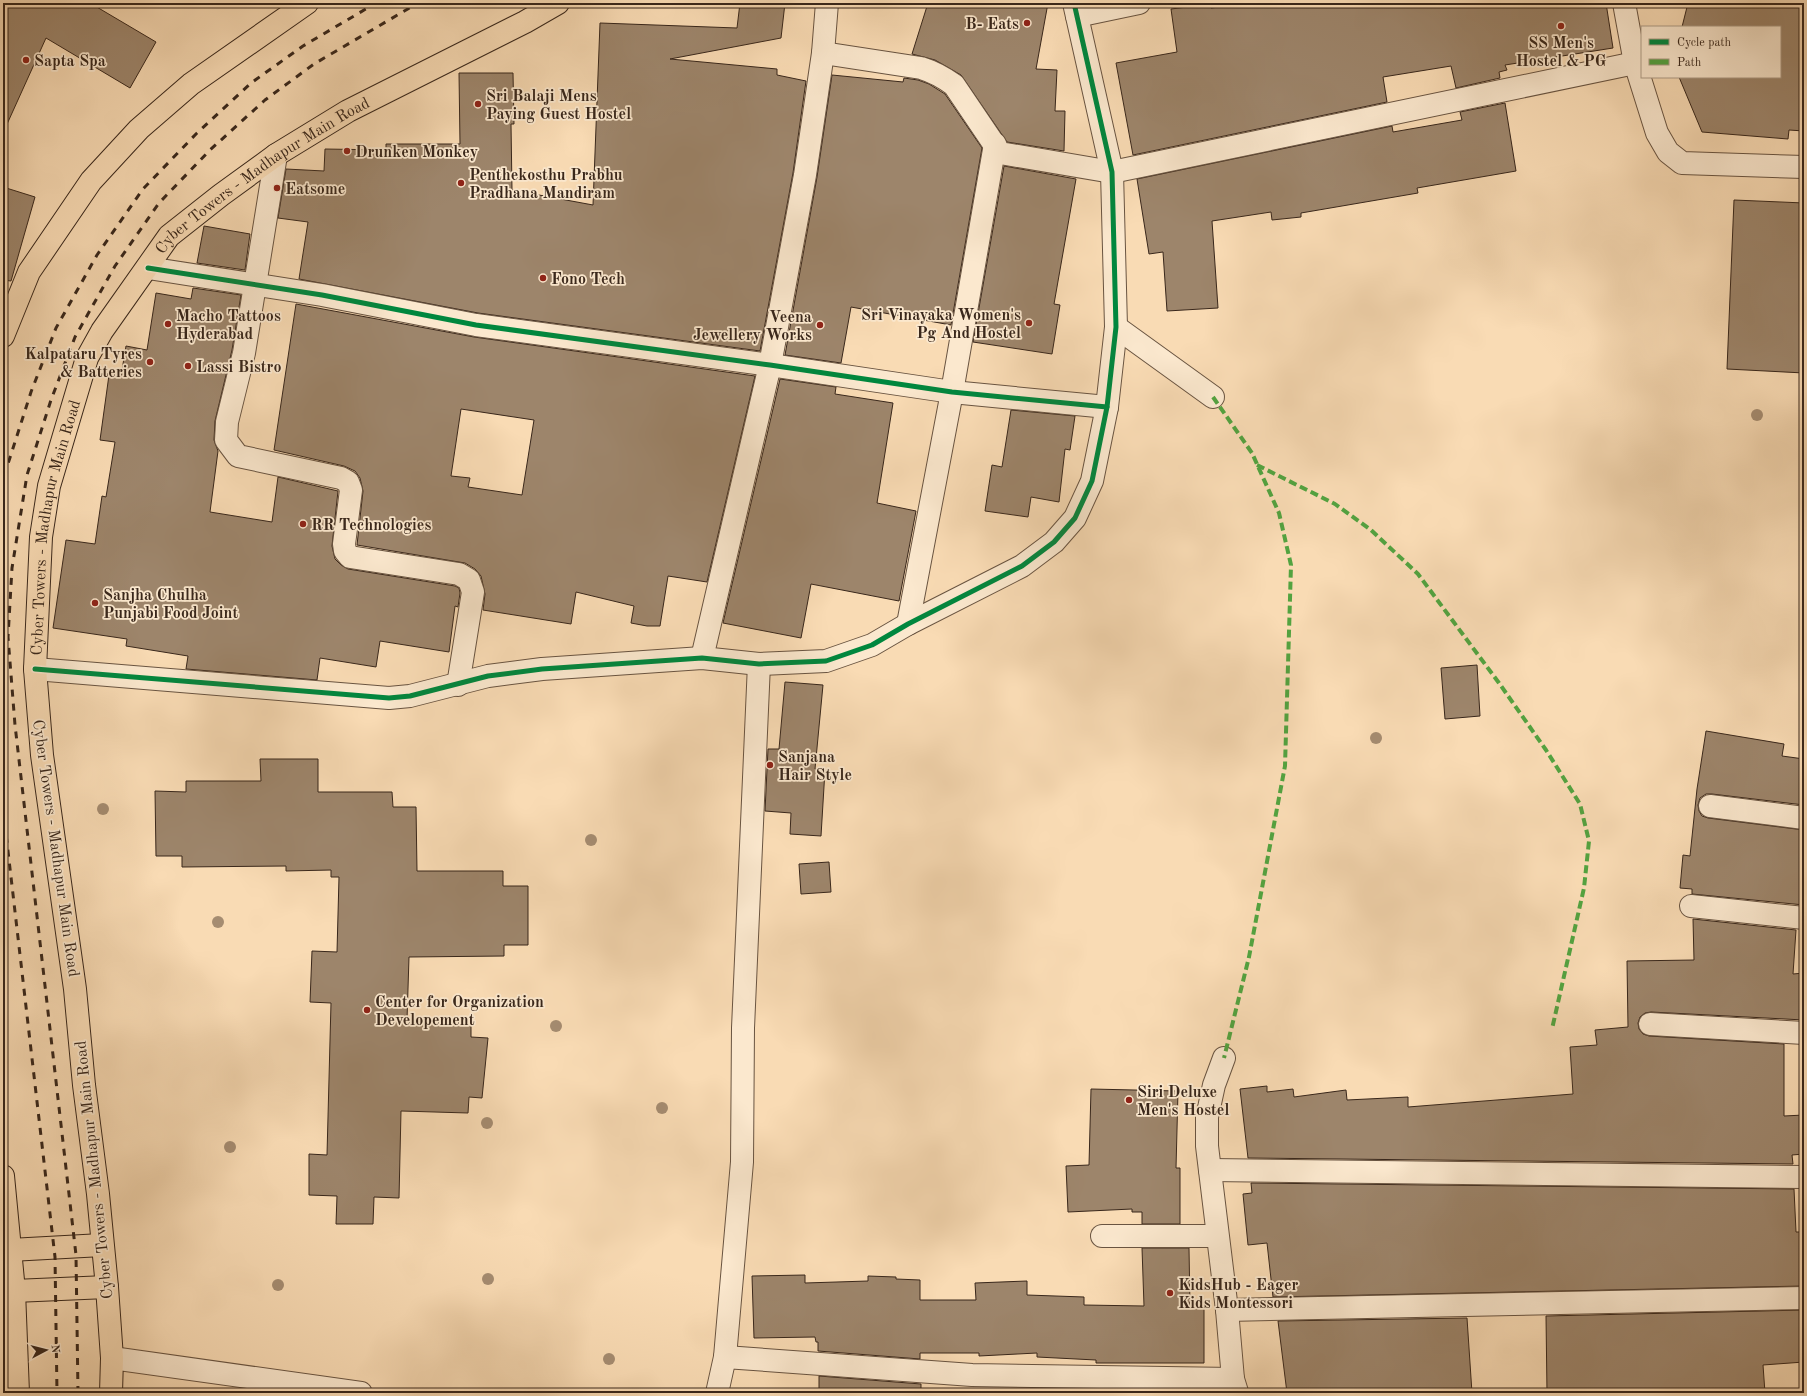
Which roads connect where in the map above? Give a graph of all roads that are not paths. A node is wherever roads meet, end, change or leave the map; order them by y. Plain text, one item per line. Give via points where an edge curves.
1 (307, 3) edge
2 (558, 3) edge
3 (827, 3) edge
4 (1139, 3) edge
5 (1624, 3) edge
6 (1076, 9) edge
7 (823, 52) junction
8 (1635, 63) junction
9 (995, 144) junction
10 (276, 155) junction
11 (1804, 167) edge
12 (1112, 172) junction
13 (148, 268) junction
14 (254, 285) junction
15 (1116, 326) junction
16 (3, 336) edge
17 (770, 365) junction
18 (952, 392) junction
19 (1213, 397) dead end
20 (1107, 407) junction
21 (908, 624) junction
22 (702, 658) junction
23 (759, 664) junction
24 (35, 669) junction
25 (458, 685) junction
26 (1710, 806) dead end
27 (1804, 818) edge
28 (1691, 906) dead end
29 (1804, 918) edge
30 (1650, 1024) dead end
31 (1804, 1033) edge
32 (1224, 1058) dead end
33 (1210, 1170) junction
34 (3, 1176) edge
35 (1804, 1177) edge
36 (1102, 1236) dead end
37 (1217, 1236) junction
38 (102, 1245) junction
39 (6, 1249) edge
40 (107, 1287) junction
41 (8, 1290) edge
42 (1804, 1298) edge
43 (1227, 1310) junction
44 (724, 1357) junction
45 (112, 1358) junction
46 (1235, 1386) edge
47 (18, 1393) edge
48 (111, 1393) edge
49 (361, 1393) edge
50 (718, 1393) edge

1 - 16 main road via 191,84 140,129 91,181 29,272
2 - 10 main road, Cyber Towers - Madhapur Main Road via 526,22 348,111
3 - 7 street
4 - 6 street
5 - 8 street
6 - 12 street
7 - 9 street via 933,72 954,85
7 - 17 street
8 - 11 street via 1657,133 1668,152 1682,163
8 - 12 street
9 - 12 street via 1000,153
9 - 18 street
10 - 13 main road, Cyber Towers - Madhapur Main Road via 169,236
10 - 14 street
12 - 15 street
13 - 14 street
13 - 24 main road, Cyber Towers - Madhapur Main Road via 102,332 87,358 49,486 41,537
14 - 17 street via 322,295 476,325
14 - 25 street via 244,354 227,422 226,440 238,456 341,478 348,482 351,490 344,544 345,552 350,557 459,574 469,580 473,592
15 - 19 street
15 - 20 street
17 - 18 street
17 - 22 street
18 - 20 street
18 - 21 street
20 - 21 street via 1092,481 1075,518 1054,542 1022,566
21 - 23 street via 872,645 826,660
22 - 23 street
22 - 25 street via 542,669 488,676
23 - 44 street via 742,1028 742,1162
24 - 25 street via 389,698
24 - 38 main road, Cyber Towers - Madhapur Main Road via 42,754 75,989
26 - 27 street
28 - 29 street
30 - 31 street
32 - 33 street via 1214,1085 1207,1117
33 - 35 street
33 - 37 street
34 - 39 main road
36 - 37 street
37 - 43 street
38 - 39 main road
38 - 40 main road, Cyber Towers - Madhapur Main Road
39 - 41 main road
40 - 41 main road
40 - 45 main road, Cyber Towers - Madhapur Main Road
41 - 47 main road
42 - 43 street
43 - 46 street
44 - 46 street via 972,1375
44 - 50 street
45 - 48 main road, Cyber Towers - Madhapur Main Road
45 - 49 street

